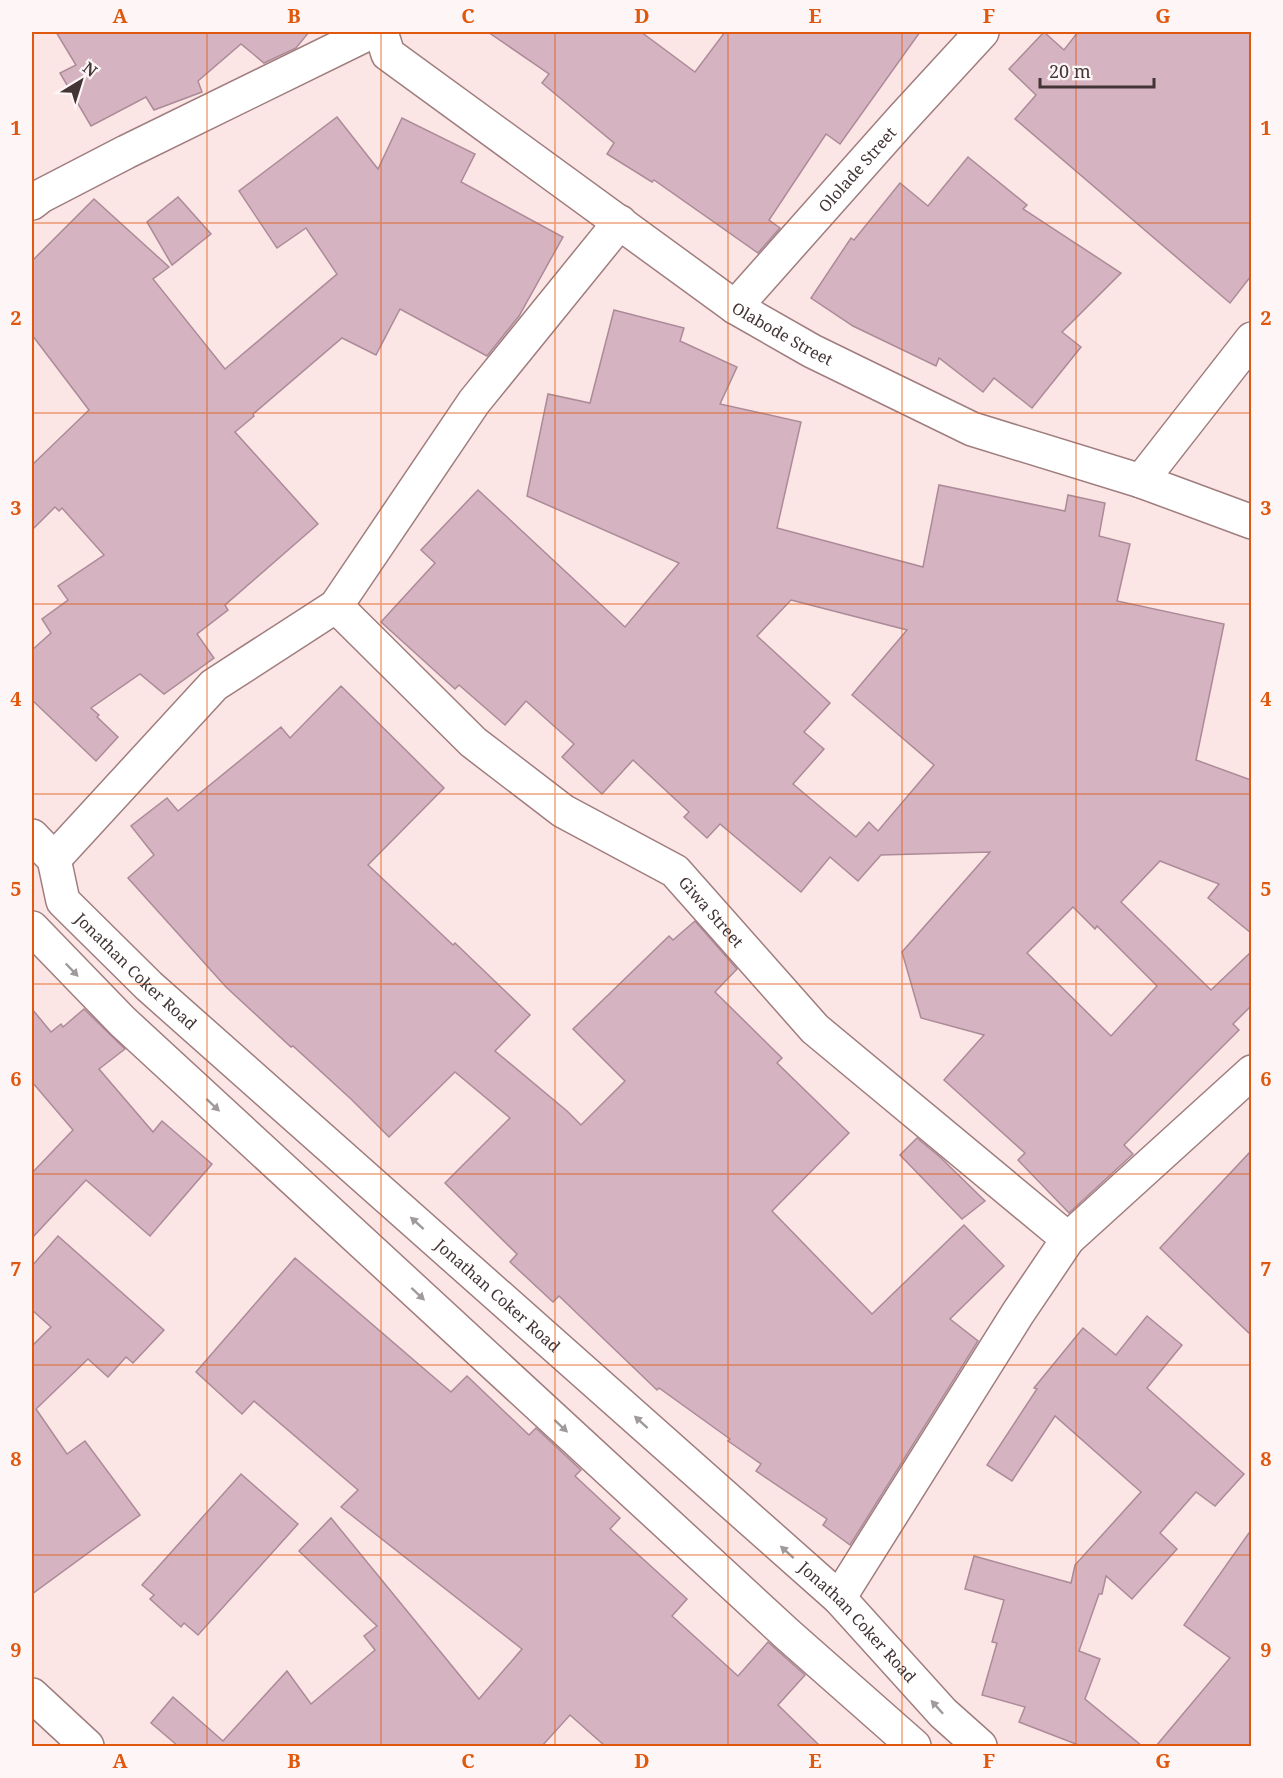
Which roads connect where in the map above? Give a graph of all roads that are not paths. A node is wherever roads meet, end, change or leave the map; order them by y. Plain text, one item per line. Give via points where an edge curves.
1 (370, 32) edge
2 (381, 32) edge
3 (982, 32) edge
4 (32, 203) edge
5 (620, 222) junction
6 (735, 307) junction
7 (1251, 339) edge
8 (1141, 481) junction
9 (1251, 522) edge
10 (336, 606) junction
11 (32, 836) edge
12 (54, 860) junction
13 (32, 928) edge
14 (1251, 1071) edge
15 (1068, 1239) junction
16 (839, 1598) junction
17 (32, 1695) edge
18 (87, 1746) edge
19 (913, 1746) edge
20 (980, 1746) edge

1 - 4 street via 126,152
2 - 5 street, Olabode Street via 388,54
3 - 6 street, Ololade Street
5 - 6 street, Olabode Street
5 - 10 street via 474,402
6 - 8 street, Olabode Street via 812,351 972,429
7 - 8 street
8 - 9 street, Olabode Street
10 - 12 street via 214,685
10 - 15 street, Giwa Street via 473,742 563,811 675,871 815,1029
11 - 12 street
16 -> 12 street, Jonathan Coker Road via 149,986 63,901
13 -> 19 street via 130,1029
14 - 15 street
15 - 16 street
20 -> 16 street, Jonathan Coker Road via 943,1713
17 - 18 street

